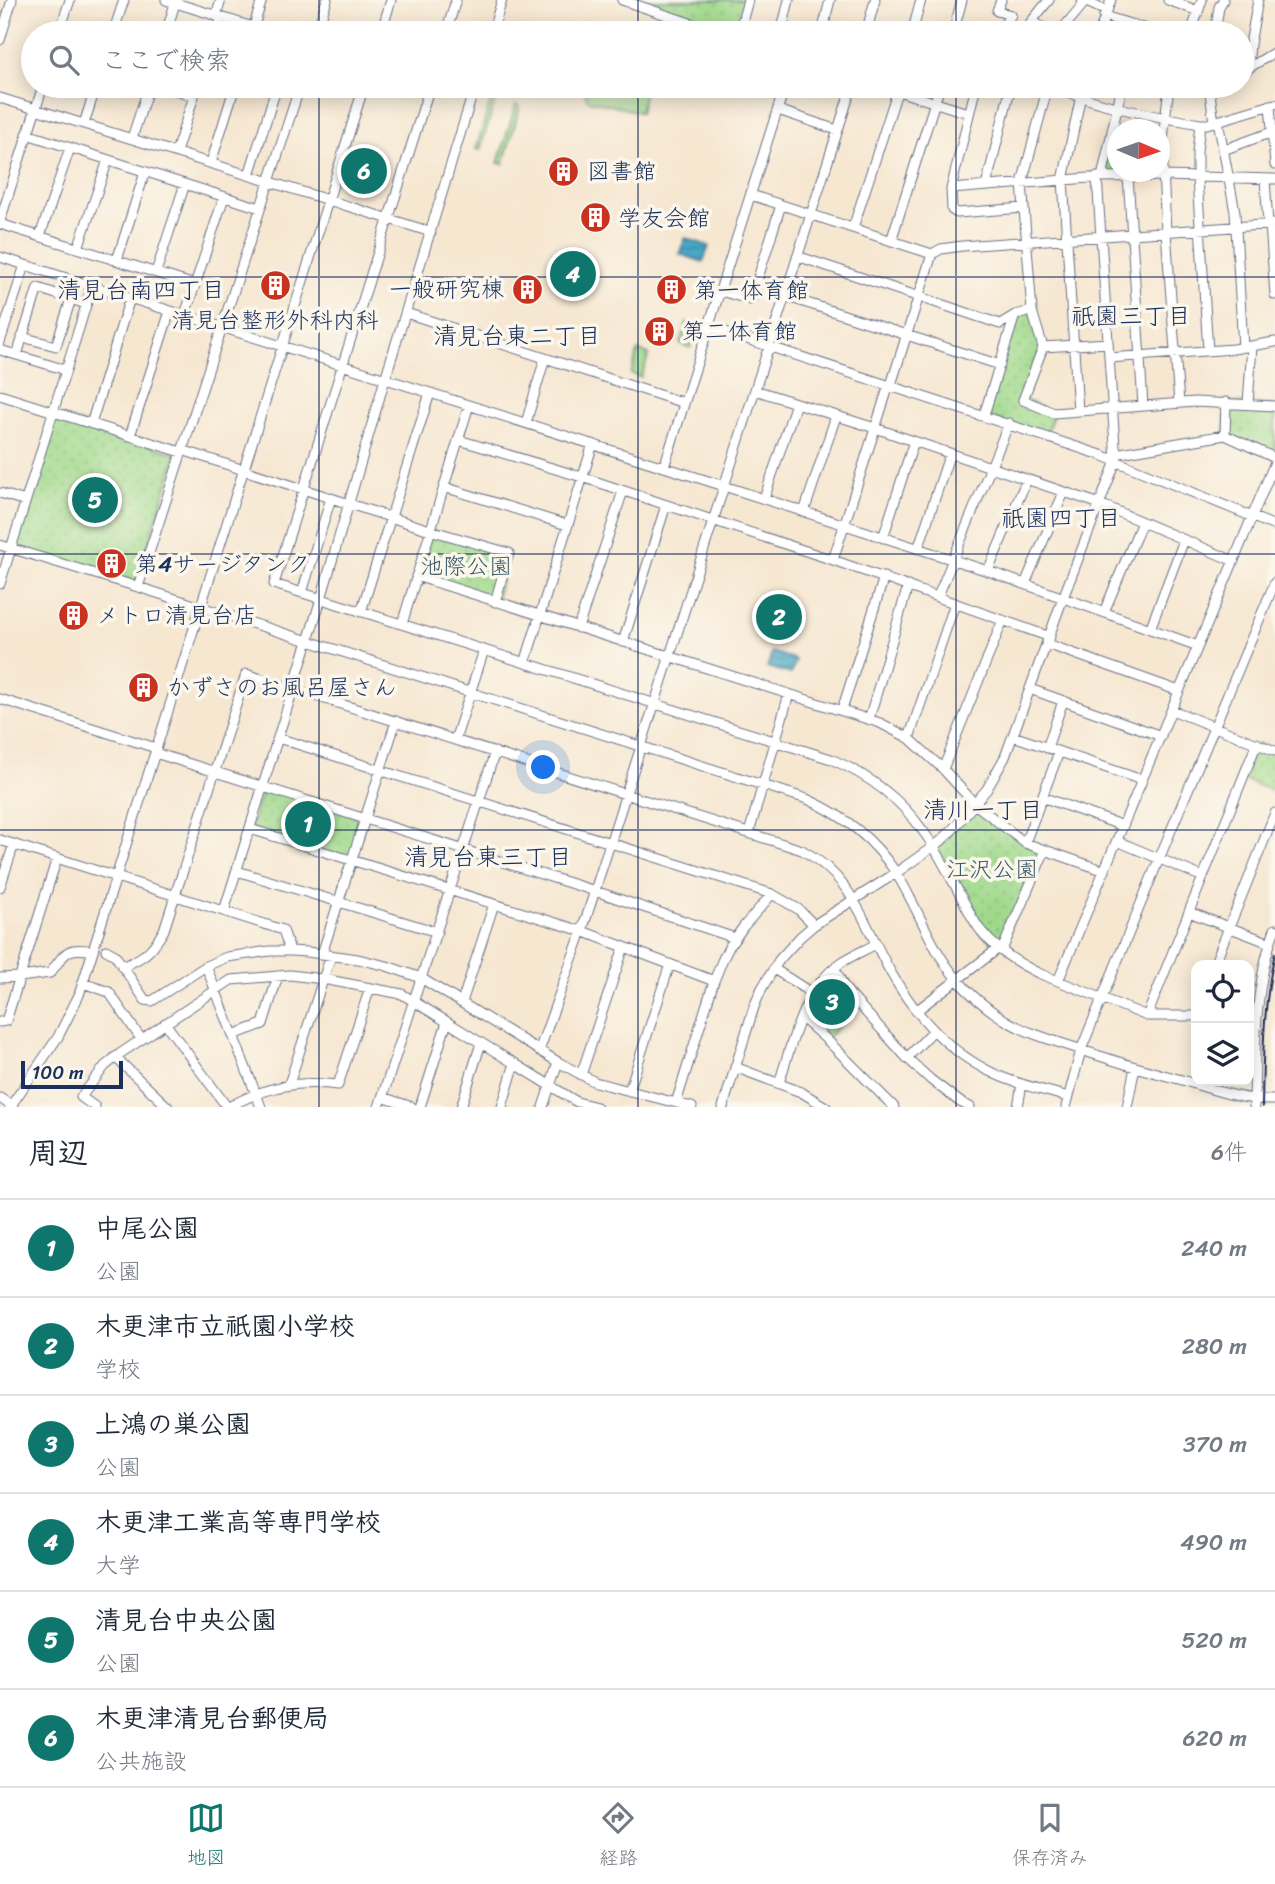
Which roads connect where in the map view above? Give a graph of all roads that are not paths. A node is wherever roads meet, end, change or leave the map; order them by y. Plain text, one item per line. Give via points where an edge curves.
1 (12, 0) edge
2 (69, 0) edge
3 (124, 0) edge
4 (221, 0) edge
5 (262, 0) edge
6 (327, 0) edge
7 (391, 0) edge
8 (456, 0) edge
9 (502, 0) edge
10 (622, 0) edge
11 (748, 0) edge
12 (789, 0) edge
13 (830, 0) edge
14 (875, 0) edge
15 (921, 0) edge
16 (962, 0) edge
17 (1001, 0) edge
18 (1049, 0) edge
19 (1111, 0) edge
20 (1168, 0) edge
21 (1202, 0) edge
22 (1223, 0) edge
23 (1258, 0) edge
24 (173, 1) edge
25 (1083, 1) edge
26 (1198, 10) junction
27 (1105, 13) junction
28 (219, 17) junction
29 (63, 21) edge
30 (117, 21) edge
31 (169, 21) edge
32 (218, 21) edge
33 (229, 21) edge
34 (256, 21) edge
35 (320, 21) edge
36 (385, 21) edge
37 (450, 21) edge
38 (496, 21) edge
39 (684, 21) edge
40 (742, 21) edge
41 (783, 21) edge
42 (825, 21) edge
43 (869, 21) edge
44 (915, 21) edge
45 (956, 21) edge
46 (1006, 21) edge
47 (1032, 21) edge
48 (1068, 21) edge
49 (1103, 21) edge
50 (1127, 21) edge
51 (1195, 21) edge
52 (1217, 21) edge
53 (1254, 22) edge
54 (0, 40) edge
55 (1275, 53) edge
56 (1254, 66) edge
57 (0, 98) edge
58 (39, 98) edge
59 (92, 98) edge
60 (145, 98) edge
61 (193, 98) edge
62 (231, 98) edge
63 (273, 98) edge
64 (296, 98) edge
65 (360, 98) edge
66 (426, 98) edge
67 (471, 98) edge
68 (782, 98) edge
69 (848, 98) edge
70 (896, 98) edge
71 (924, 98) edge
72 (937, 98) edge
73 (973, 98) edge
74 (1008, 98) edge
75 (1047, 98) edge
76 (1079, 98) edge
77 (1082, 98) edge
78 (1119, 98) edge
79 (1168, 98) edge
80 (1211, 98) edge
81 (936, 103) junction
82 (1272, 104) edge
83 (1116, 108) junction
84 (35, 109) junction
85 (778, 110) junction
86 (968, 114) junction
87 (1165, 117) junction
88 (1115, 119) edge
89 (1216, 121) junction
90 (84, 124) junction
91 (1200, 124) junction
92 (838, 130) junction
93 (1273, 131) edge
94 (27, 134) junction
95 (132, 138) junction
96 (70, 148) junction
97 (1223, 150) junction
98 (176, 152) junction
99 (1107, 157) edge
100 (107, 160) junction
101 (211, 163) junction
102 (1275, 166) edge
103 (145, 172) junction
104 (250, 175) junction
105 (1170, 176) edge
106 (1099, 177) junction
107 (1107, 177) edge
108 (1197, 178) junction
109 (1229, 178) junction
110 (1270, 179) edge
111 (1063, 180) junction
112 (269, 181) junction
113 (1128, 182) edge
114 (1163, 182) edge
115 (1022, 183) junction
116 (185, 184) junction
117 (986, 186) junction
118 (951, 190) junction
119 (751, 195) junction
120 (224, 197) junction
121 (328, 199) junction
122 (781, 205) junction
123 (260, 208) junction
124 (1024, 208) junction
125 (811, 215) junction
126 (388, 218) junction
127 (0, 223) edge
128 (1271, 224) edge
129 (1235, 227) junction
130 (853, 228) junction
131 (1200, 229) junction
132 (430, 232) junction
133 (1166, 232) junction
134 (1132, 234) junction
135 (40, 236) junction
136 (1101, 236) junction
137 (1066, 239) junction
138 (891, 241) junction
139 (1026, 242) junction
140 (78, 248) junction
141 (932, 254) junction
142 (797, 256) junction
143 (0, 257) edge
144 (117, 260) junction
145 (25, 264) junction
146 (156, 272) junction
147 (195, 285) junction
148 (92, 286) junction
149 (721, 291) junction
150 (1275, 295) edge
151 (785, 296) junction
152 (920, 296) junction
153 (130, 298) junction
154 (71, 299) junction
155 (86, 304) junction
156 (170, 311) junction
157 (1032, 311) junction
158 (406, 313) junction
159 (1015, 315) junction
160 (185, 316) junction
161 (1000, 324) junction
162 (222, 327) junction
163 (710, 327) junction
164 (1011, 328) junction
165 (907, 336) junction
166 (22, 337) junction
167 (0, 342) edge
168 (1275, 342) edge
169 (1108, 343) junction
170 (1074, 345) junction
171 (282, 346) junction
172 (769, 346) junction
173 (1043, 346) junction
174 (1247, 347) junction
175 (0, 350) edge
176 (1208, 351) junction
177 (1175, 354) junction
178 (17, 355) junction
179 (1140, 356) junction
180 (545, 358) junction
181 (1109, 359) junction
182 (342, 365) junction
183 (1000, 365) junction
184 (66, 370) junction
185 (385, 379) junction
186 (890, 385) junction
187 (755, 390) junction
188 (430, 393) junction
189 (0, 395) edge
190 (1226, 402) junction
191 (684, 403) junction
192 (796, 403) junction
193 (1179, 403) junction
194 (1248, 404) junction
195 (469, 405) junction
196 (1143, 405) junction
197 (1275, 406) edge
198 (1112, 407) junction
199 (1078, 411) junction
200 (53, 412) junction
201 (984, 415) junction
202 (836, 416) junction
203 (526, 423) junction
204 (1009, 423) junction
205 (91, 424) junction
206 (875, 428) junction
207 (1225, 435) junction
208 (130, 436) junction
209 (458, 440) junction
210 (914, 441) junction
211 (593, 444) junction
212 (181, 451) junction
213 (950, 453) junction
214 (1116, 458) junction
215 (1275, 460) edge
216 (991, 466) junction
217 (664, 467) junction
218 (244, 470) junction
219 (582, 477) junction
220 (1027, 479) junction
221 (724, 486) junction
222 (444, 487) junction
223 (303, 489) junction
224 (622, 491) junction
225 (1064, 492) junction
226 (0, 493) edge
227 (331, 498) junction
228 (764, 499) junction
229 (25, 501) junction
230 (349, 504) junction
231 (1100, 504) junction
232 (666, 505) junction
233 (804, 512) junction
234 (391, 517) junction
235 (1252, 517) junction
236 (713, 521) junction
237 (1142, 522) junction
238 (567, 525) junction
239 (844, 525) junction
240 (1275, 526) edge
241 (430, 530) junction
242 (883, 538) junction
243 (1184, 540) junction
244 (0, 545) edge
245 (10, 548) junction
246 (919, 549) junction
247 (833, 560) junction
248 (953, 560) junction
249 (1234, 561) junction
250 (988, 571) junction
251 (416, 576) junction
252 (884, 577) junction
253 (1275, 582) edge
254 (0, 584) edge
255 (1025, 584) junction
256 (908, 586) junction
257 (138, 587) junction
258 (302, 593) junction
259 (938, 596) junction
260 (1063, 598) junction
261 (321, 599) junction
262 (495, 602) junction
263 (956, 603) junction
264 (200, 608) junction
265 (361, 612) junction
266 (1104, 612) junction
267 (539, 616) junction
268 (1003, 620) junction
269 (402, 624) junction
270 (578, 628) junction
271 (1150, 629) junction
272 (1049, 640) junction
273 (308, 641) junction
274 (623, 642) junction
275 (1198, 646) junction
276 (484, 650) junction
277 (670, 656) junction
278 (525, 663) junction
279 (294, 689) junction
280 (1030, 690) junction
281 (1180, 691) junction
282 (470, 692) junction
283 (789, 694) junction
284 (0, 699) edge
285 (1063, 701) junction
286 (655, 703) junction
287 (842, 710) junction
288 (1172, 710) junction
289 (869, 719) junction
290 (396, 721) junction
291 (1215, 726) junction
292 (1013, 736) junction
293 (1161, 736) junction
294 (278, 738) junction
295 (909, 738) junction
296 (455, 740) junction
297 (775, 742) junction
298 (1256, 743) junction
299 (641, 746) junction
300 (1048, 748) junction
301 (155, 751) junction
302 (1275, 751) edge
303 (495, 752) junction
304 (1059, 752) junction
305 (943, 768) junction
306 (381, 770) junction
307 (214, 772) junction
308 (1142, 780) junction
309 (763, 784) junction
310 (263, 787) junction
311 (626, 794) junction
312 (1042, 797) junction
313 (479, 801) junction
314 (975, 804) junction
315 (1275, 813) edge
316 (366, 819) junction
317 (1123, 826) junction
318 (250, 829) junction
319 (749, 833) junction
320 (0, 840) edge
321 (1117, 841) junction
322 (610, 842) junction
323 (1025, 843) junction
324 (14, 844) junction
325 (934, 847) junction
326 (463, 850) junction
327 (1045, 850) junction
328 (57, 858) junction
329 (1159, 859) junction
330 (352, 861) junction
331 (237, 871) junction
332 (1105, 871) junction
333 (896, 873) junction
334 (1203, 877) junction
335 (116, 878) junction
336 (0, 887) edge
337 (450, 891) junction
338 (595, 891) junction
339 (772, 894) junction
340 (174, 896) junction
341 (853, 900) junction
342 (340, 902) junction
343 (494, 904) junction
344 (224, 911) junction
345 (1189, 912) junction
346 (814, 925) junction
347 (1229, 927) junction
348 (1275, 929) edge
349 (582, 931) junction
350 (436, 932) junction
351 (734, 938) junction
352 (1270, 943) junction
353 (876, 944) junction
354 (624, 947) junction
355 (1001, 949) junction
356 (106, 950) dead end
357 (93, 951) junction
358 (290, 951) junction
359 (327, 955) junction
360 (1216, 960) edge
361 (670, 964) junction
362 (206, 966) junction
363 (122, 967) junction
364 (774, 969) junction
365 (835, 969) junction
366 (278, 976) junction
367 (20, 977) junction
368 (0, 978) edge
369 (421, 978) junction
370 (323, 979) junction
371 (957, 979) junction
372 (714, 981) junction
373 (1058, 981) junction
374 (83, 982) junction
375 (370, 988) junction
376 (215, 990) junction
377 (813, 994) junction
378 (1102, 998) junction
379 (414, 1002) junction
380 (462, 1002) junction
381 (1254, 1010) edge
382 (916, 1012) junction
383 (1191, 1014) edge
384 (1147, 1016) junction
385 (802, 1017) junction
386 (0, 1022) edge
387 (447, 1022) junction
388 (165, 1023) junction
389 (1253, 1023) edge
390 (933, 1031) junction
391 (233, 1035) junction
392 (141, 1039) junction
393 (481, 1043) junction
394 (1082, 1050) junction
395 (539, 1051) junction
396 (115, 1058) junction
397 (907, 1058) junction
398 (558, 1062) junction
399 (514, 1063) junction
400 (735, 1067) junction
401 (1135, 1067) junction
402 (581, 1075) junction
403 (779, 1083) junction
404 (289, 1084) junction
405 (1023, 1084) junction
406 (551, 1085) junction
407 (629, 1091) junction
408 (256, 1094) junction
409 (0, 1098) edge
410 (1275, 1100) edge
411 (381, 1102) edge
412 (1067, 1102) edge
413 (676, 1103) junction
414 (1254, 1104) edge
415 (586, 1106) edge
416 (891, 1106) edge
417 (11, 1107) edge
418 (95, 1107) edge
419 (168, 1107) edge
420 (228, 1107) edge
421 (261, 1107) edge
422 (412, 1107) edge
423 (420, 1107) edge
424 (461, 1107) edge
425 (502, 1107) edge
426 (543, 1107) edge
427 (597, 1107) edge
428 (692, 1107) edge
429 (723, 1107) edge
430 (827, 1107) edge
431 (970, 1107) edge
432 (1018, 1107) edge
433 (1127, 1107) edge

1 - 54 street
2 - 29 street
3 - 30 street
4 - 28 street
5 - 34 street
6 - 35 street
7 - 36 street
8 - 37 street
9 - 38 street
10 - 39 street
11 - 40 street
12 - 41 street
13 - 42 street
14 - 43 street
15 - 44 street
16 - 45 street
17 - 46 street via 997,12 1010,15
18 - 47 street
19 - 27 street
20 - 26 street
21 - 26 street
22 - 52 street
23 - 53 street
24 - 28 street
24 - 31 street
25 - 27 street
25 - 48 street
26 - 51 street
27 - 49 street
27 - 50 street
28 - 32 street
28 - 33 street
55 - 56 street
57 - 84 street
58 - 84 street
59 - 90 street
60 - 95 street
61 - 98 street
62 - 101 street
63 - 104 street
64 - 112 street
65 - 121 street
66 - 126 street
67 - 132 street
68 - 85 street
69 - 92 street
70 - 130 street
71 - 81 street
72 - 81 street
73 - 86 street
74 - 117 street
75 - 115 street
76 - 111 street
77 - 83 street
78 - 83 street
79 - 87 street
80 - 89 street
81 - 86 street
81 - 138 street
82 - 89 street
82 - 93 street
83 - 87 street
83 - 88 street
84 - 90 street
84 - 94 street
85 - 92 street
85 - 119 street
86 - 118 street
87 - 91 street
89 - 91 street
89 - 97 street
90 - 95 street
91 - 108 street
92 - 125 street
93 - 97 street
93 - 102 street
94 - 96 street
94 - 127 street
95 - 98 street
96 - 100 street
96 - 135 street
97 - 109 street
98 - 101 street
99 - 106 street
100 - 103 street
100 - 140 street
101 - 104 street
103 - 116 street
103 - 144 street
104 - 112 street
105 - 108 street
106 - 107 street
106 - 111 street
106 - 136 street
108 - 109 street
108 - 131 street
109 - 110 street
109 - 129 street
110 - 128 street
111 - 115 street
111 - 137 street
112 - 121 street
112 - 123 street
113 - 134 street
114 - 133 street
115 - 117 street
115 - 124 street
116 - 120 street
116 - 146 street
117 - 118 street
118 - 124 street via 952,210 957,213
119 - 122 street
119 - 149 street
120 - 123 street
120 - 147 street
121 - 126 street
121 - 171 street
122 - 125 street
122 - 149 street via 751,300
123 - 162 street
124 - 139 street
125 - 130 street
125 - 142 street
126 - 132 street
126 - 182 street
127 - 135 street
128 - 129 street
128 - 150 street
129 - 131 street
129 - 174 street
130 - 138 street
131 - 133 street
131 - 176 street
132 - 158 street
133 - 134 street
133 - 177 street
134 - 136 street
134 - 179 street
135 - 140 street
136 - 137 street
136 - 169 street
137 - 139 street
137 - 170 street
138 - 141 street
139 - 141 street via 962,246
139 - 157 street
140 - 144 street
141 - 152 street
142 - 151 street
142 - 152 street
143 - 145 street
144 - 146 street
145 - 148 street
145 - 167 street
146 - 147 street
147 - 160 street
148 - 153 street
148 - 155 street
149 - 163 street
151 - 165 street
151 - 172 street
152 - 161 street
152 - 165 street
153 - 156 street
153 - 205 street
154 - 155 street
154 - 166 street via 56,346
154 - 166 street via 38,288
155 - 184 street
156 - 160 street
156 - 208 street
157 - 159 street
157 - 173 street
158 - 180 street
158 - 185 street
159 - 161 street
159 - 164 street
160 - 162 street
161 - 164 street
162 - 171 street
162 - 212 street
163 - 172 street
163 - 191 street
164 - 183 street
165 - 183 street
165 - 186 street
166 - 178 street
168 - 174 street
169 - 170 street
169 - 181 street
170 - 173 street
170 - 199 street
171 - 182 street
171 - 218 street
172 - 186 street
172 - 187 street
173 - 199 street via 1023,400 1054,413
174 - 176 street
174 - 194 street
175 - 178 street
176 - 177 street
177 - 179 street
177 - 193 street
178 - 184 street
179 - 181 street
179 - 196 street
180 - 191 street
180 - 203 street
181 - 198 street
182 - 185 street
182 - 223 street
183 - 201 street
184 - 200 street
185 - 188 street
185 - 230 street
186 - 201 street
186 - 206 street
187 - 192 street
187 - 221 street
188 - 195 street
188 - 234 street
189 - 200 street
190 - 193 street
190 - 194 street
190 - 207 street
191 - 217 street
192 - 202 street
192 - 228 street
193 - 196 street
194 - 197 street
195 - 203 street
195 - 209 street
196 - 198 street
198 - 199 street
198 - 214 street
200 - 205 street
200 - 229 street
201 - 204 street
202 - 206 street
202 - 233 street
203 - 211 street
204 - 214 street
204 - 216 street
205 - 208 street
206 - 210 street
206 - 239 street
207 - 214 street
207 - 215 street
208 - 212 street
209 - 219 street
209 - 222 street
210 - 213 street
210 - 242 street
211 - 217 street
211 - 219 street
212 - 218 street
212 - 257 street
213 - 216 street
213 - 246 street
214 - 231 street
214 - 235 street
215 - 235 street
216 - 220 street
216 - 248 street
217 - 221 street
218 - 223 street
218 - 264 street
219 - 224 street
219 - 238 street
220 - 225 street
220 - 250 street
221 - 228 street
221 - 236 street
222 - 238 street
222 - 241 street
223 - 227 street
223 - 258 street via 274,584
224 - 232 street
224 - 270 street
225 - 231 street
225 - 255 street
226 - 229 street
227 - 230 street
227 - 258 street
228 - 233 street
229 - 245 street
230 - 234 street
230 - 261 street
231 - 237 street
231 - 260 street
232 - 236 street
232 - 274 street
233 - 239 street
234 - 241 street
234 - 265 street
235 - 240 street
235 - 249 street
236 - 247 street
236 - 277 street
237 - 243 street
237 - 266 street
238 - 267 street
239 - 242 street
239 - 247 street
241 - 251 street
241 - 262 street via 509,553
242 - 246 street
243 - 249 street
243 - 271 street
244 - 245 street
245 - 254 street
245 - 257 street
246 - 248 street
247 - 252 street
248 - 250 street
248 - 259 street
249 - 275 street
250 - 255 street
251 - 262 street
251 - 269 street
252 - 256 street
252 - 287 street
253 - 291 street
255 - 260 street
256 - 259 street
256 - 289 street
257 - 264 street
258 - 261 street
259 - 263 street
260 - 266 street
260 - 272 street
261 - 265 street
261 - 273 street
262 - 267 street
263 - 268 street
263 - 295 street
264 - 273 street
264 - 301 street
265 - 269 street
266 - 271 street
267 - 270 street
267 - 278 street
268 - 272 street
268 - 305 street
269 - 276 street
270 - 274 street
271 - 275 street
272 - 280 street
272 - 281 street
273 - 279 street
273 - 282 street
274 - 277 street
275 - 281 street
276 - 278 street
276 - 282 street
277 - 283 street
277 - 286 street
278 - 286 street
279 - 290 street
279 - 294 street
279 - 307 street via 246,674
280 - 285 street
280 - 292 street
281 - 288 street
282 - 296 street
282 - 299 street
283 - 287 street
283 - 297 street
284 - 301 street
285 - 293 street
285 - 300 street
286 - 297 street
286 - 299 street
287 - 289 street
288 - 291 street
288 - 293 street
289 - 295 street
290 - 296 street
290 - 306 street
291 - 298 street
291 - 329 street
292 - 300 street
292 - 314 street
293 - 308 street
294 - 306 street
294 - 310 street
295 - 305 street
296 - 303 street
297 - 309 street
297 - 325 street via 839,763 876,783 900,803
298 - 302 street
298 - 334 street
299 - 309 street
299 - 311 street
300 - 304 street
301 - 307 street
301 - 335 street
303 - 311 street
303 - 313 street
304 - 308 street
304 - 312 street
305 - 314 street
306 - 313 street
306 - 316 street
307 - 310 street
307 - 340 street
308 - 317 street
309 - 319 street
309 - 333 street via 824,806 853,825
310 - 316 street
310 - 318 street
311 - 319 street
311 - 322 street
312 - 317 street
312 - 323 street
313 - 322 street
313 - 326 street
314 - 323 street
314 - 325 street
315 - 347 street
316 - 326 street
316 - 330 street
317 - 321 street
318 - 330 street
318 - 331 street
319 - 341 street via 814,857 843,882
320 - 324 street
321 - 329 street
321 - 332 street
322 - 338 street
322 - 339 street
323 - 327 street
324 - 328 street
324 - 336 street
325 - 333 street
325 - 355 street via 981,932
326 - 337 street
326 - 338 street
327 - 332 street
327 - 355 street
328 - 335 street
328 - 367 street
329 - 334 street
329 - 378 street
330 - 337 street
330 - 342 street
331 - 342 street
331 - 344 street
332 - 373 street
333 - 341 street
333 - 371 street
334 - 345 street
335 - 340 street
335 - 357 street
337 - 343 street
337 - 350 street
338 - 349 street
338 - 351 street
339 - 346 street
339 - 351 street
340 - 344 street
340 - 363 street via 154,947
341 - 346 street
341 - 353 street
342 - 350 street
342 - 359 street
343 - 349 street
343 - 380 street
344 - 358 street via 283,930
345 - 347 street
345 - 384 street
346 - 364 street
347 - 352 street
347 - 360 street
348 - 352 street
349 - 354 street
349 - 395 street
350 - 369 street
351 - 372 street
352 - 381 street
353 - 365 street
353 - 382 street
354 - 361 street
354 - 402 street
355 - 371 street
355 - 373 street via 1021,965
356 - 363 street
357 - 367 street via 72,949 50,973
357 - 374 street
358 - 359 street
358 - 362 street via 227,957
359 - 369 street via 387,966
359 - 370 street
361 - 372 street
361 - 407 street
362 - 363 street via 152,1001 145,1000
362 - 376 street
364 - 377 street
364 - 400 street via 754,1007
365 - 377 street
365 - 397 street via 859,1007
366 - 370 street
366 - 376 street via 231,980
366 - 391 street via 263,1024
367 - 368 street
367 - 386 street via 6,1021
369 - 379 street
369 - 380 street
370 - 375 street
370 - 404 street
371 - 382 street
371 - 394 street via 1007,1021
372 - 413 street
373 - 378 street
374 - 392 street via 109,992
374 - 417 street via 58,1037
375 - 379 street via 402,994
375 - 404 street via 338,1085
376 - 388 street
376 - 391 street
377 - 385 street
378 - 384 street
378 - 394 street
379 - 387 street
379 - 411 street
380 - 395 street
382 - 390 street
383 - 384 street
385 - 403 street
385 - 416 street
387 - 393 street
387 - 423 street
388 - 392 street
388 - 420 street
389 - 414 street
390 - 397 street
390 - 405 street via 974,1062
391 - 408 street
392 - 396 street
393 - 399 street
393 - 424 street
394 - 401 street
394 - 412 street
395 - 398 street
396 - 418 street via 80,1097
396 - 419 street
397 - 431 street
398 - 402 street
398 - 406 street
399 - 406 street
399 - 425 street
400 - 403 street
400 - 429 street
401 - 414 street
401 - 433 street
402 - 407 street
403 - 430 street
404 - 408 street
405 - 412 street
405 - 432 street
406 - 415 street
406 - 426 street
407 - 413 street
408 - 420 street
408 - 421 street
409 - 417 street
410 - 414 street
411 - 422 street
413 - 428 street
415 - 427 street

